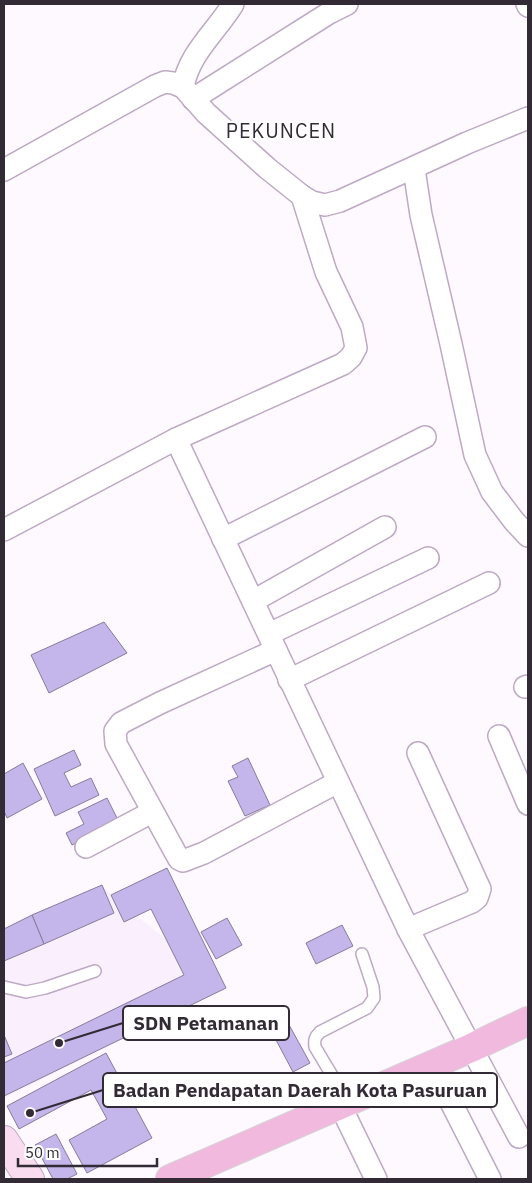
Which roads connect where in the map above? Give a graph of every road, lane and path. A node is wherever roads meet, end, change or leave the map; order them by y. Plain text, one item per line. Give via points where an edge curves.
1 (233, 4) edge
2 (347, 4) edge
3 (188, 93) junction
4 (528, 118) edge
5 (414, 168) junction
6 (4, 170) edge
7 (302, 196) junction
8 (425, 437) dead end
9 (176, 439) junction
10 (385, 527) dead end
11 (4, 530) edge
12 (528, 536) edge
13 (223, 539) junction
14 (428, 558) dead end
15 (489, 583) dead end
16 (253, 601) junction
17 (272, 642) junction
18 (289, 680) junction
19 (500, 736) dead end
20 (418, 753) dead end
21 (338, 782) junction
22 (528, 804) edge
23 (152, 812) junction
24 (86, 847) dead end
25 (408, 929) junction
26 (362, 954) dead end
27 (95, 971) dead end
28 (4, 987) edge
29 (528, 1021) edge
30 (471, 1048) junction
31 (432, 1064) junction
32 (344, 1103) junction
33 (519, 1137) dead end
34 (4, 1140) edge
35 (30, 1179) edge
36 (170, 1179) edge
37 (376, 1179) edge
38 (490, 1179) edge

1 - 3 street via 198,49 185,76
2 - 3 street
3 - 6 street via 172,83 155,86
3 - 7 street via 206,113
4 - 5 street
5 - 7 street via 332,203 312,202
5 - 12 street via 421,215 474,455 492,492
7 - 9 street via 326,272 352,327 356,342 354,353 343,364
8 - 13 street
9 - 11 street
9 - 13 street
10 - 16 street
13 - 16 street
14 - 17 street
15 - 18 street
16 - 17 street
17 - 18 street
17 - 23 street via 120,723 115,731 116,744
18 - 21 street
19 - 22 street
20 - 25 street via 480,890 472,902
21 - 23 street via 183,861
21 - 25 street
23 - 24 street
25 - 30 street
26 - 32 lane via 374,998 367,1008 320,1032 314,1041
27 - 28 lane via 26,992
29 - 30 main road
30 - 31 main road
30 - 33 street
31 - 32 main road
31 - 38 street
32 - 36 main road
32 - 37 street
34 - 35 main road

